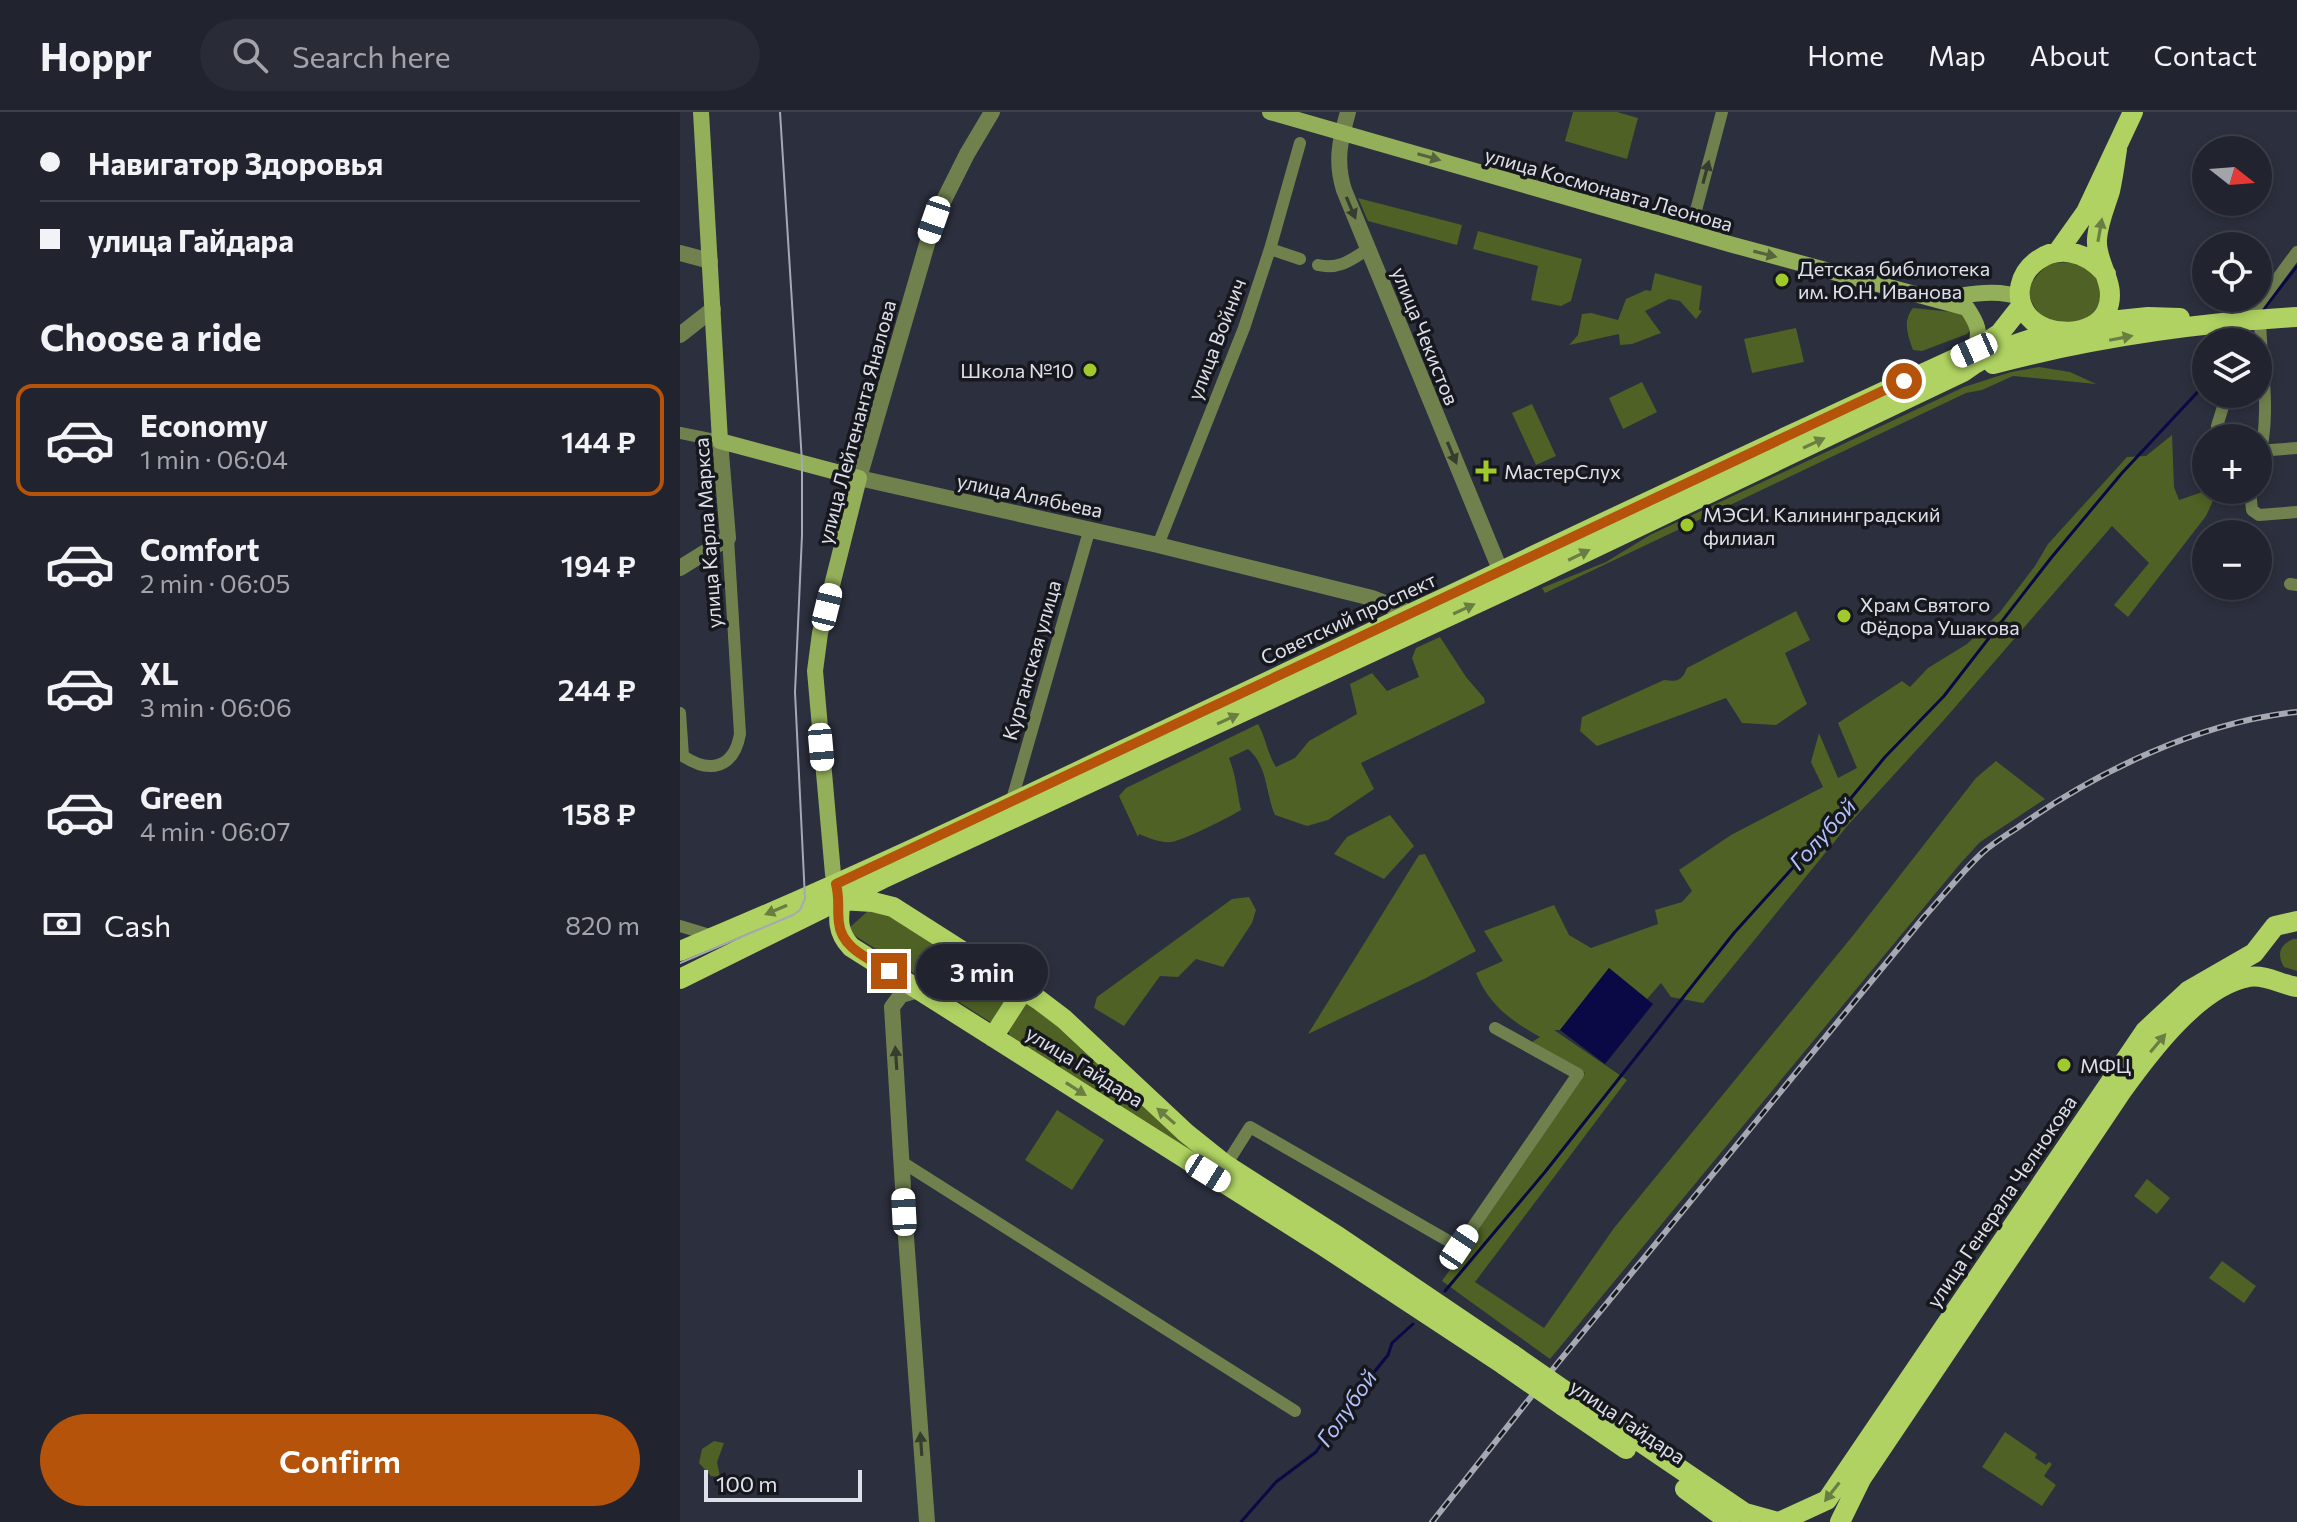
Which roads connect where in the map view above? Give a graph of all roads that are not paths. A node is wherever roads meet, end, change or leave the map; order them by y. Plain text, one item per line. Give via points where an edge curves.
1 (701, 112) edge
2 (992, 112) edge
3 (1270, 112) edge
4 (1348, 112) edge
5 (1722, 112) edge
6 (2133, 112) edge
7 (1342, 132) junction
8 (1300, 143) dead end
9 (2117, 149) junction
10 (1690, 233) junction
11 (1270, 249) junction
12 (1368, 249) junction
13 (2059, 250) junction
14 (2297, 252) edge
15 (680, 253) edge
16 (1300, 259) dead end
17 (710, 261) junction
18 (1318, 265) dead end
19 (2106, 274) junction
20 (1938, 298) junction
21 (2022, 302) junction
22 (713, 309) junction
23 (2297, 317) edge
24 (2256, 320) junction
25 (2220, 321) junction
26 (2100, 322) junction
27 (2257, 328) edge
28 (2056, 332) junction
29 (680, 335) edge
30 (1974, 350) junction
31 (1963, 372) junction
32 (680, 433) edge
33 (720, 441) junction
34 (2297, 448) edge
35 (2272, 453) edge
36 (859, 478) junction
37 (2251, 504) edge
38 (2297, 512) edge
39 (1090, 528) junction
40 (728, 538) junction
41 (1158, 545) junction
42 (680, 568) edge
43 (1501, 572) junction
44 (1372, 598) junction
45 (1413, 614) junction
46 (1382, 628) junction
47 (680, 713) edge
48 (1011, 803) junction
49 (903, 869) junction
50 (838, 892) junction
51 (902, 911) junction
52 (2297, 921) edge
53 (796, 922) junction
54 (680, 926) edge
55 (716, 936) junction
56 (2265, 940) junction
57 (851, 947) junction
58 (680, 951) edge
59 (680, 979) edge
60 (2289, 985) edge
61 (1024, 989) junction
62 (918, 990) junction
63 (1495, 1028) dead end
64 (993, 1037) junction
65 (2076, 1146) junction
66 (902, 1162) junction
67 (1226, 1165) junction
68 (1508, 1360) junction
69 (1567, 1400) junction
70 (1295, 1411) dead end
71 (1802, 1513) junction
72 (927, 1522) edge
73 (1730, 1522) edge
74 (1778, 1522) edge
75 (1825, 1522) edge
76 (1840, 1522) edge

1 - 17 main road, улица Карла Маркса
2 - 36 street, улица Лейтенанта Яналова via 934,220
3 - 7 main road, улица Космонавта Леонова
4 - 7 street, улица Чекистов
10 -> 5 street
6 - 9 main road
7 -> 10 main road, улица Космонавта Леонова
7 -> 12 street, улица Чекистов via 1341,183
8 - 11 street, улица Войнич
9 - 13 main road via 2086,212
19 -> 9 main road via 2097,240
10 -> 20 main road, улица Космонавта Леонова
11 - 16 street
11 - 41 street, улица Войнич
12 - 18 street via 1340,266
12 -> 43 street, улица Чекистов
13 - 19 main road via 2088,259
13 - 21 main road via 2040,256 2029,268
14 - 24 street
15 - 17 street
17 - 22 main road, улица Карла Маркса
19 - 26 main road via 2112,292
20 - 21 main road, улица Космонавта Леонова via 1991,292 2008,293
20 - 30 main road, улица Космонавта Леонова via 1967,308 1978,324
21 - 28 main road via 2030,318
21 - 30 main road, Советский проспект via 2000,333
22 - 29 street
22 - 33 main road, улица Карла Маркса
23 - 24 main road, Советский проспект
24 - 25 main road, Советский проспект
24 - 27 street
25 - 26 main road, Советский проспект via 2148,317
31 -> 25 main road, Советский проспект
26 - 28 main road
28 - 31 main road, Советский проспект via 1981,359
30 - 43 main road, Советский проспект
49 -> 31 main road, Советский проспект
32 - 33 street, улица Алябьева
33 - 36 main road, улица Алябьева
33 - 40 street, улица Карла Маркса
34 - 35 street
36 - 39 street, улица Алябьева
36 - 50 main road, улица Лейтенанта Яналова via 815,671
37 - 38 street via 2259,515
39 - 41 street, улица Алябьева
39 - 48 street, Курганская улица
40 - 42 street
40 - 47 street, улица Карла Маркса via 738,747 723,764 692,762 683,756
41 - 44 street, улица Алябьева
43 - 45 main road, Советский проспект
44 - 45 street, улица Алябьева
44 - 46 street
45 - 46 main road, Советский проспект
46 - 48 main road, Советский проспект
48 - 50 main road, Советский проспект
49 - 50 main road, Советский проспект
49 - 51 main road via 896,892
50 - 51 main road, улица Гайдара
50 - 53 main road, Советский проспект
50 -> 55 main road, Советский проспект
50 - 57 main road via 840,932
51 - 61 main road, улица Гайдара
52 - 56 main road, улица Генерала Челнокова via 2275,926
53 - 57 main road, улица Гайдара
53 - 59 main road, Советский проспект
54 - 55 street
55 - 58 main road, Советский проспект
56 - 60 main road, улица Генерала Челнокова via 2266,971
56 - 65 main road, улица Генерала Челнокова via 2254,953 2203,980 2159,1016 2125,1058
57 - 62 main road, улица Гайдара
65 -> 60 main road, улица Генерала Челнокова via 2191,1010 2249,977
61 - 64 main road
67 -> 61 main road, улица Гайдара
62 - 64 main road, улица Гайдара
66 -> 62 street via 892,1007 901,995
63 - 67 street via 1578,1074 1459,1247 1250,1127
64 -> 68 main road, улица Гайдара
65 -> 71 main road, улица Генерала Челнокова via 1827,1500
65 - 76 main road, улица Генерала Челнокова via 1861,1479
66 - 70 street
72 -> 66 street
67 - 68 main road, улица Гайдара via 1339,1237
68 - 69 main road, улица Гайдара, bridge
69 - 73 main road, улица Гайдара
69 - 74 main road, улица Гайдара via 1745,1513
71 - 74 main road, улица Гайдара
71 - 75 main road

